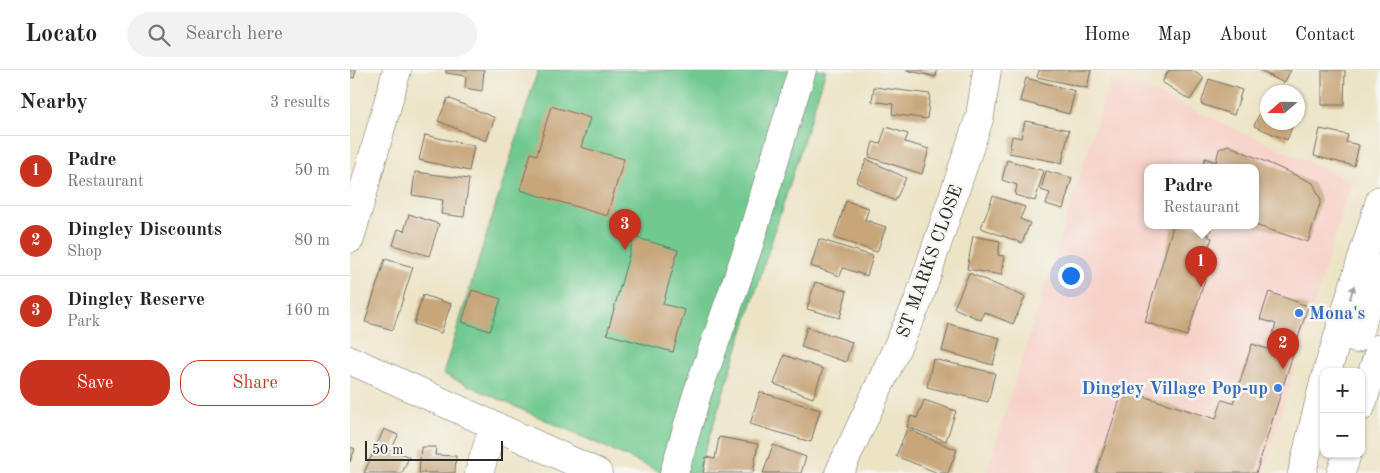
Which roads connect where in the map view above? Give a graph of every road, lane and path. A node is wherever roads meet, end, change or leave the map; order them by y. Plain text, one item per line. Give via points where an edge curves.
1 (397, 70) edge
2 (802, 70) edge
3 (987, 70) edge
4 (1380, 200) edge
5 (350, 239) edge
6 (1380, 270) edge
7 (1380, 348) edge
8 (350, 360) edge
9 (1329, 368) edge
10 (1345, 368) edge
11 (1365, 395) edge
12 (1320, 401) edge
13 (1365, 413) edge
14 (1380, 417) edge
15 (494, 425) junction
16 (1320, 431) edge
17 (1346, 458) edge
18 (1302, 470) edge
19 (479, 473) edge
20 (598, 473) edge
21 (674, 473) edge
22 (839, 473) edge
23 (1341, 473) edge

1 - 5 street
2 - 21 street
3 - 22 street, ST MARKS CLOSE via 980,116 917,304
9 -> 4 street
6 - 10 street
7 - 11 street
8 - 15 street
12 - 18 street
13 - 14 street
15 - 19 street
15 - 20 street
16 - 18 street
17 - 23 street

